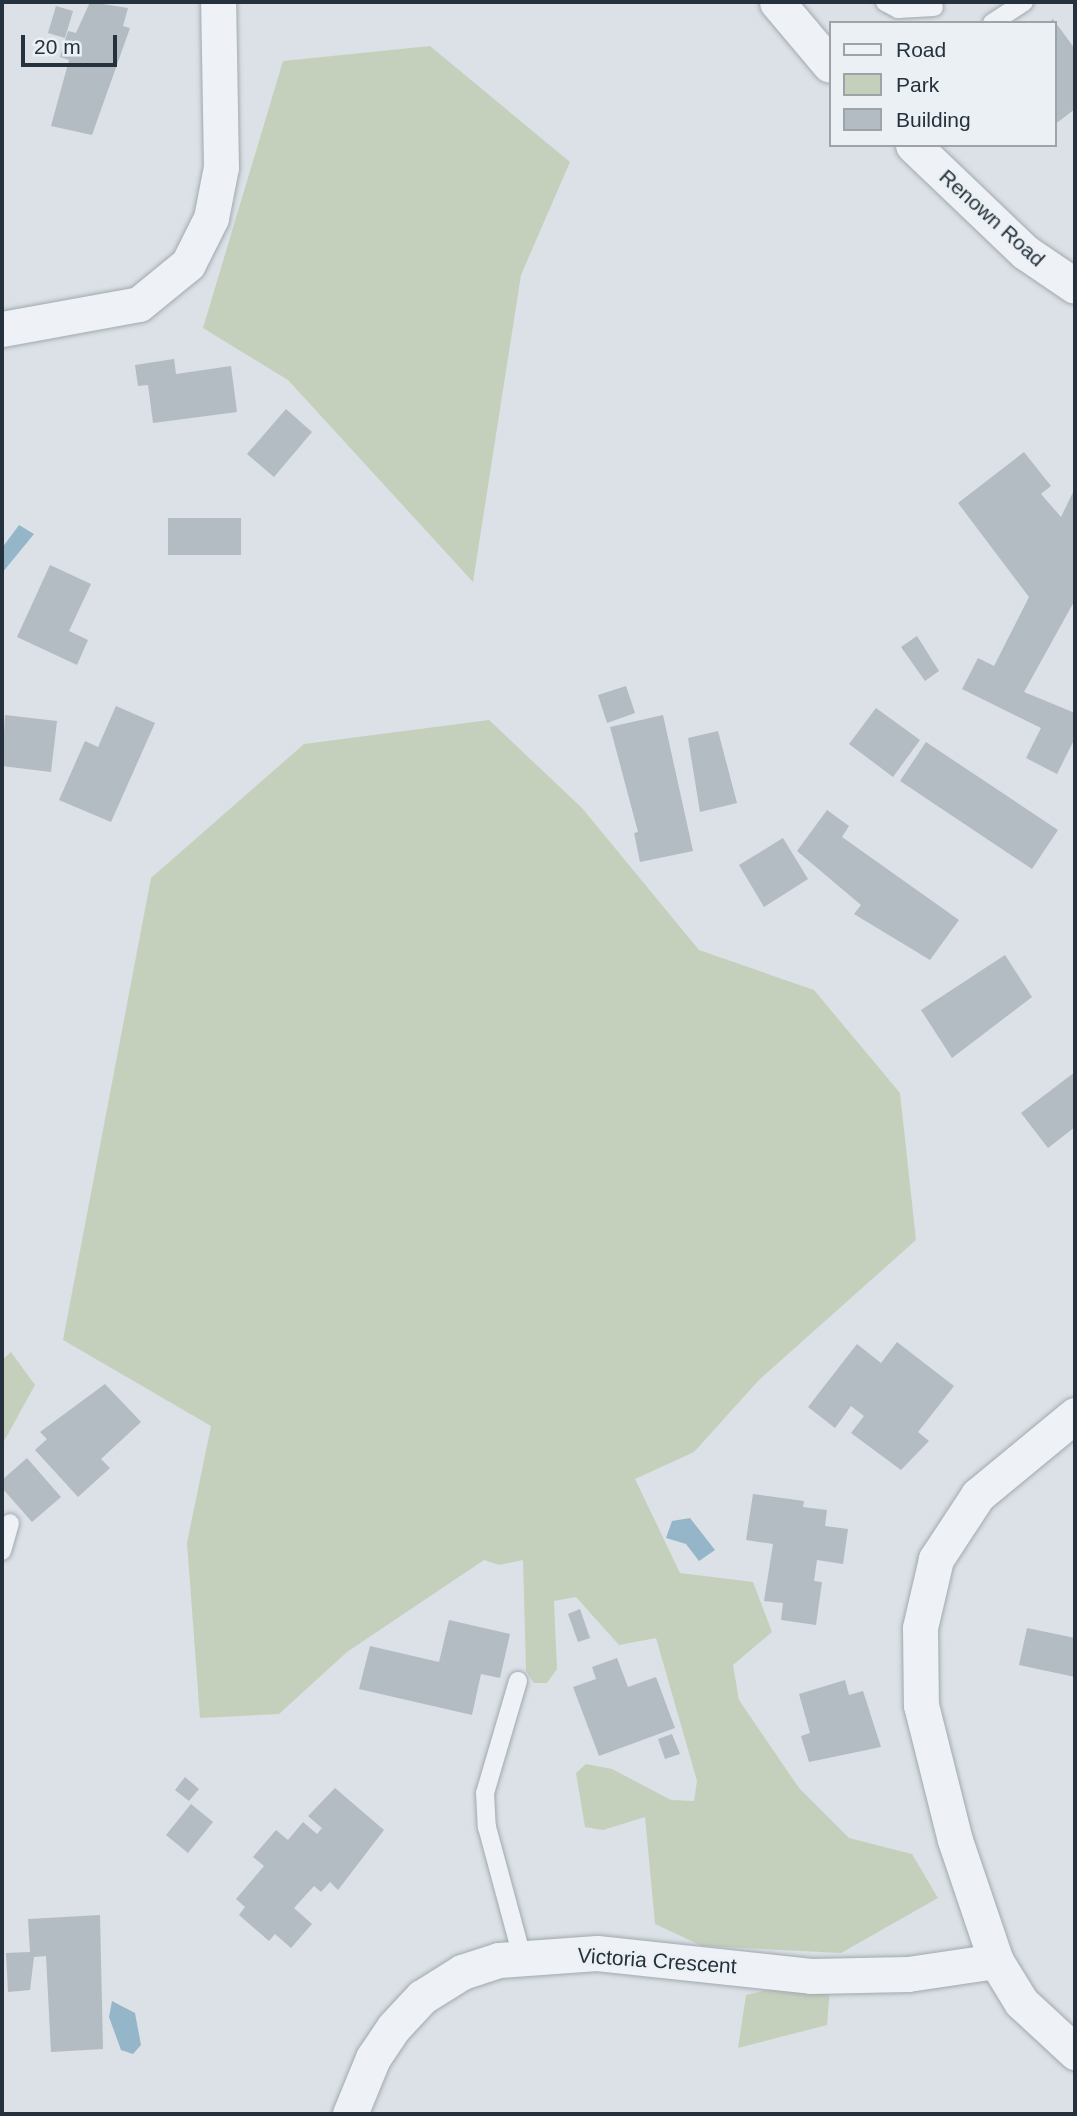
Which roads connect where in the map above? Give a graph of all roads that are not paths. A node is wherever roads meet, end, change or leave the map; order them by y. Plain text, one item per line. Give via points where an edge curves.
1 (218, 2) edge
2 (777, 2) edge
3 (885, 2) edge
4 (1024, 2) edge
5 (934, 7) dead end
6 (995, 21) edge
7 (828, 63) edge
8 (915, 147) edge
9 (1075, 286) edge
10 (2, 329) edge
11 (1075, 1415) edge
12 (10, 1523) dead end
13 (2, 1551) edge
14 (518, 1681) dead end
15 (522, 1957) junction
16 (996, 1961) junction
17 (1075, 2052) edge
18 (351, 2114) edge

1 - 10 street via 221,167 211,218 188,264 139,304
2 - 7 street
3 - 5 lane via 898,9
4 - 6 lane
8 - 9 street, Renown Road via 1026,252
11 - 16 street via 978,1495 936,1559 920,1628 921,1705 955,1840
12 - 13 lane
14 - 15 lane via 485,1793 487,1827
15 - 16 street, Victoria Crescent via 597,1953 811,1976 908,1974
15 - 18 street, Victoria Crescent via 462,1972 422,1997 373,2058
16 - 17 street via 1021,2002

